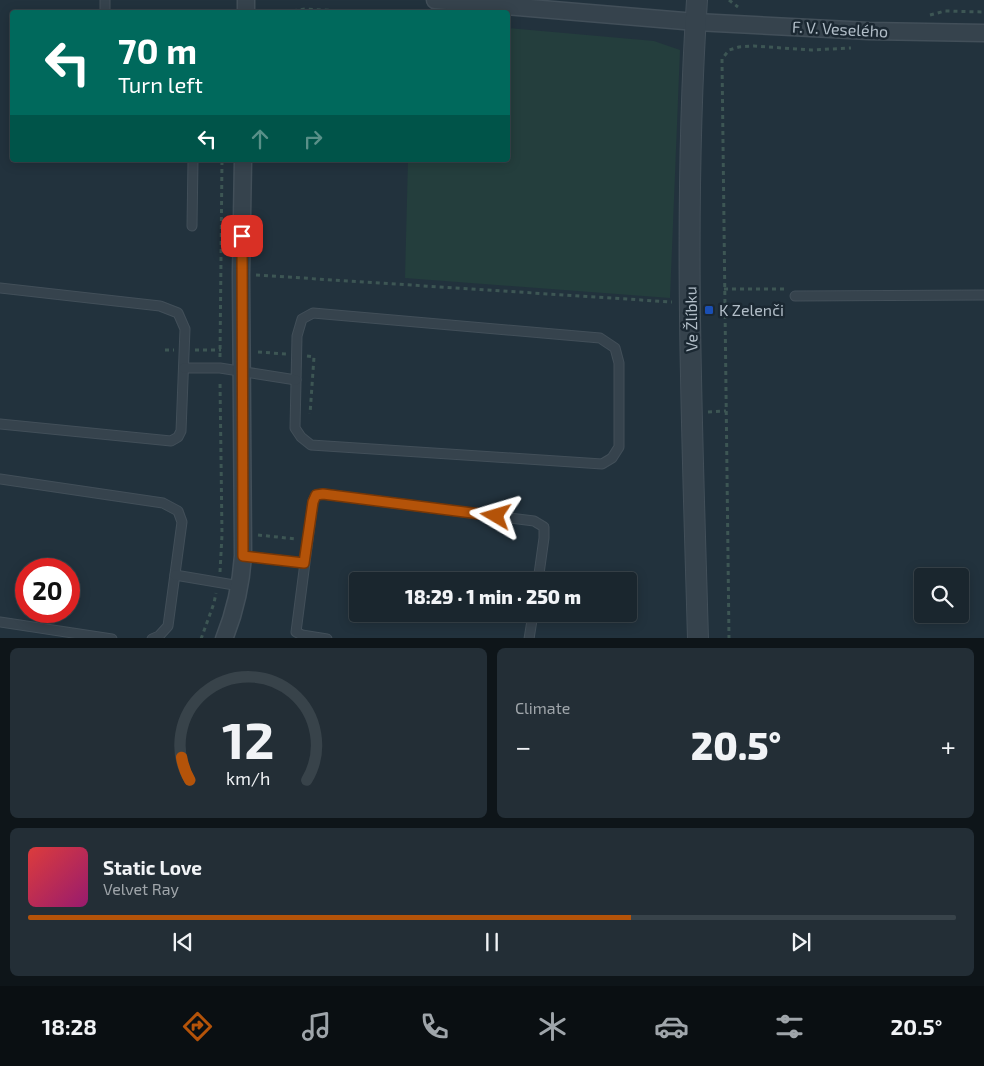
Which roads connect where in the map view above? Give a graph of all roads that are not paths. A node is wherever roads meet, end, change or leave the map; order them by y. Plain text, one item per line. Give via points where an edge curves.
1 (435, 0) edge
2 (446, 0) edge
3 (697, 0) edge
4 (696, 22) junction
5 (984, 33) edge
6 (193, 162) edge
7 (243, 162) edge
8 (192, 226) dead end
9 (0, 288) edge
10 (984, 295) edge
11 (795, 296) road end
12 (184, 368) junction
13 (242, 370) junction
14 (296, 380) junction
15 (0, 424) edge
16 (0, 479) edge
17 (243, 556) junction
18 (304, 563) junction
19 (539, 572) edge
20 (175, 575) junction
21 (240, 586) junction
22 (0, 622) edge
23 (532, 622) edge
24 (112, 638) edge
25 (152, 638) edge
26 (224, 638) edge
27 (327, 638) edge
28 (529, 638) edge
29 (698, 638) edge

1 - 2 street
2 - 4 street
3 - 4 street, Ve Žlíbku
4 - 5 street, F. V. Veselého
4 - 29 street, Ve Žlíbku via 690,210
6 - 8 lane
7 - 13 street
9 - 12 lane via 160,306 178,313 185,329
10 - 11 lane
12 - 13 lane
12 - 15 lane via 181,431 171,441
13 - 14 lane
13 - 17 street
14 - 14 lane via 297,336 302,319 313,313 600,338 615,348 619,363 619,447 612,458 602,464 311,445 295,428
16 - 20 lane via 163,503 178,511 182,522
17 - 18 lane
17 - 21 street
18 - 19 lane via 313,502 316,495 323,494 534,521 544,526
18 - 27 lane via 296,632
20 - 21 lane
20 - 25 lane via 168,626 159,636
21 - 26 street
22 - 24 lane
23 - 28 lane

